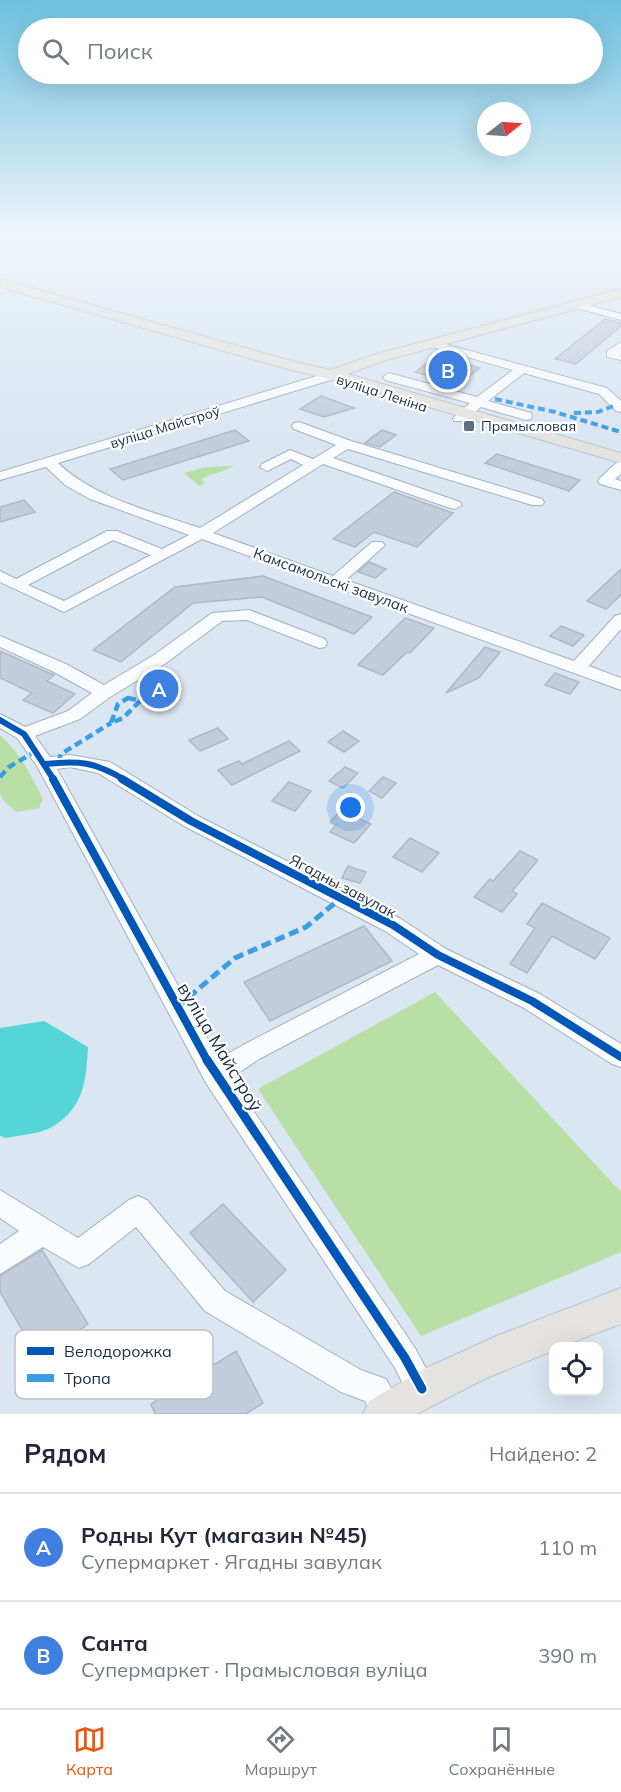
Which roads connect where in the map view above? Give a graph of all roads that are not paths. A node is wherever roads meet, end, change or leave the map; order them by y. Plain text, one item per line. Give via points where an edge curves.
1 (64, 301) edge
2 (589, 301) edge
3 (577, 304) junction
4 (621, 317) edge
5 (432, 344) junction
6 (621, 346) edge
7 (621, 356) edge
8 (363, 363) junction
9 (521, 369) junction
10 (330, 376) junction
11 (388, 377) dead end
12 (367, 384) junction
13 (479, 402) junction
14 (621, 408) edge
15 (462, 416) junction
16 (526, 416) dead end
17 (298, 426) dead end
18 (346, 444) junction
19 (621, 458) edge
20 (318, 461) junction
21 (49, 462) junction
22 (621, 466) edge
23 (267, 467) dead end
24 (0, 476) edge
25 (621, 486) edge
26 (537, 502) dead end
27 (455, 505) dead end
28 (203, 533) junction
29 (376, 545) dead end
30 (163, 555) junction
31 (0, 576) edge
32 (335, 582) junction
33 (16, 585) junction
34 (621, 619) edge
35 (0, 641) edge
36 (319, 643) dead end
37 (578, 668) junction
38 (621, 684) edge
39 (104, 693) junction
40 (0, 720) edge
41 (24, 734) junction
42 (45, 764) junction
43 (438, 955) junction
44 (621, 1057) edge
45 (215, 1075) junction
46 (0, 1203) edge
47 (43, 1231) junction
48 (0, 1260) edge
49 (621, 1306) edge
50 (422, 1389) junction
51 (385, 1412) edge

1 - 10 main road
2 - 3 main road
3 - 4 street
3 - 5 main road
5 - 8 main road
5 - 9 street
6 - 7 street via 611,354
8 - 10 main road
8 - 12 main road via 357,369 358,375
9 - 13 street
9 - 14 street via 603,391
10 - 12 main road, вуліца Леніна
10 - 15 main road, вуліца Леніна via 361,389
10 - 21 street, вуліца Майстроў
11 - 13 street
12 - 15 main road, вуліца Леніна
13 - 15 street
13 - 16 street
15 - 19 main road, вуліца Леніна
15 - 22 main road, вуліца Леніна
17 - 18 street
18 - 20 street
18 - 26 street
20 - 23 street via 290,454
20 - 27 street
20 - 28 street
21 - 24 street, вуліца Майстроў
21 - 28 street, Камсамольскі завулак via 70,482 94,496
22 - 25 street via 605,482
28 - 30 street
28 - 32 street, Камсамольскі завулак
29 - 32 street
30 - 33 street via 112,534
30 - 33 street via 64,607
31 - 33 street
32 - 37 street, Камсамольскі завулак
34 - 37 street
35 - 39 street
36 - 39 street via 249,615 218,616 160,659
37 - 38 street, Камсамольскі завулак
39 - 41 street via 74,715
40 - 41 street, вуліца Майстроў
41 - 42 street, вуліца Майстроў
42 - 43 street, Ягадны завулак via 70,761 103,767 191,821 393,925
42 - 45 street, вуліца Майстроў
43 - 44 street, Ягадны завулак via 532,1001
43 - 45 street via 251,1052
45 - 50 street, вуліца Майстроў
46 - 47 street
47 - 48 street
47 - 51 street via 79,1254 138,1209 215,1301 352,1381 375,1390
49 - 50 main road via 482,1359
50 - 51 main road

